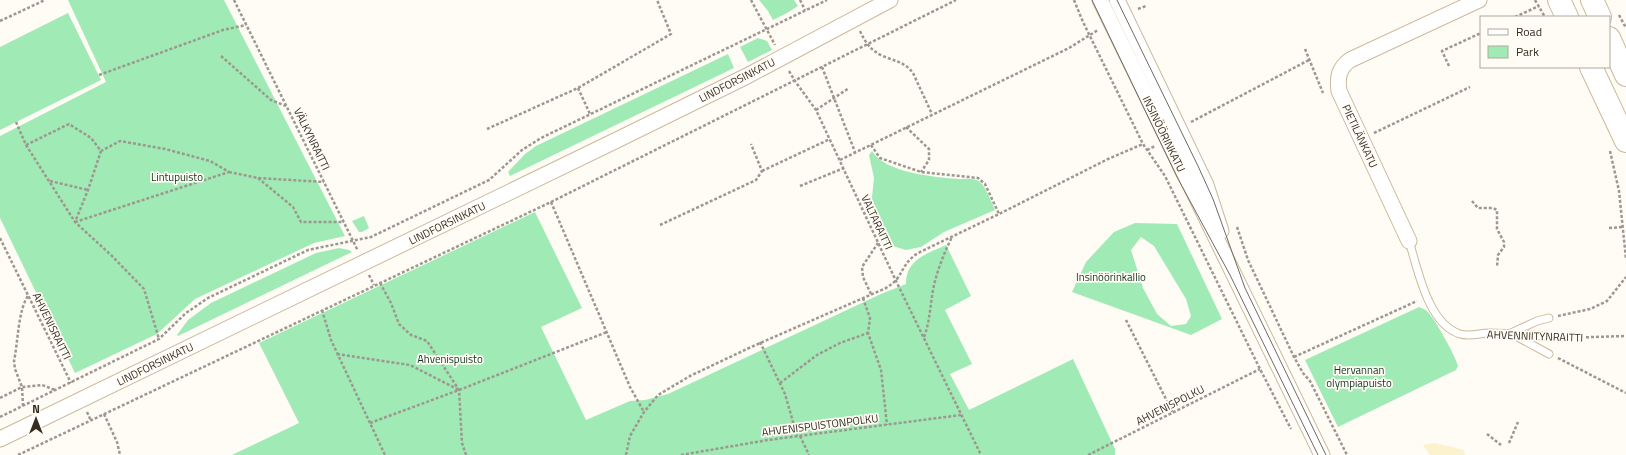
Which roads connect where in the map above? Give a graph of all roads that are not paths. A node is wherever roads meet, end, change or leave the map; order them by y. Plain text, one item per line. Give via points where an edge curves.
1 (890, 0) edge
2 (1100, 0) edge
3 (1117, 0) edge
4 (1479, 0) edge
5 (1592, 0) edge
6 (1549, 3) edge
7 (1566, 16) edge
8 (1600, 16) edge
9 (1610, 40) edge
10 (1591, 68) edge
11 (1626, 75) edge
12 (1618, 144) edge
13 (1409, 241) joint
14 (1230, 267) junction
15 (1550, 318) road end
16 (1511, 334) junction
17 (1462, 335) joint
18 (1552, 337) road end
19 (1549, 354) road end
20 (0, 439) edge
21 (1322, 455) edge

1 - 20 street, LINDFORSINKATU via 619,139
2 - 14 street, INSINÖÖRINKATU
3 - 14 street, INSINÖÖRINKATU via 1206,185
4 - 13 street, PIETILÄNKATU via 1350,60 1338,76 1339,91
5 - 8 main road
6 - 7 main road
9 - 11 main road
10 - 12 main road
13 - 17 lane, PIETILÄNKATU via 1427,296 1437,317 1449,330
14 - 21 street, INSINÖÖRINKATU
15 - 16 lane via 1538,320
16 - 17 lane, AHVENNIITYNRAITTI
16 - 18 lane, AHVENNIITYNRAITTI
16 - 19 lane

